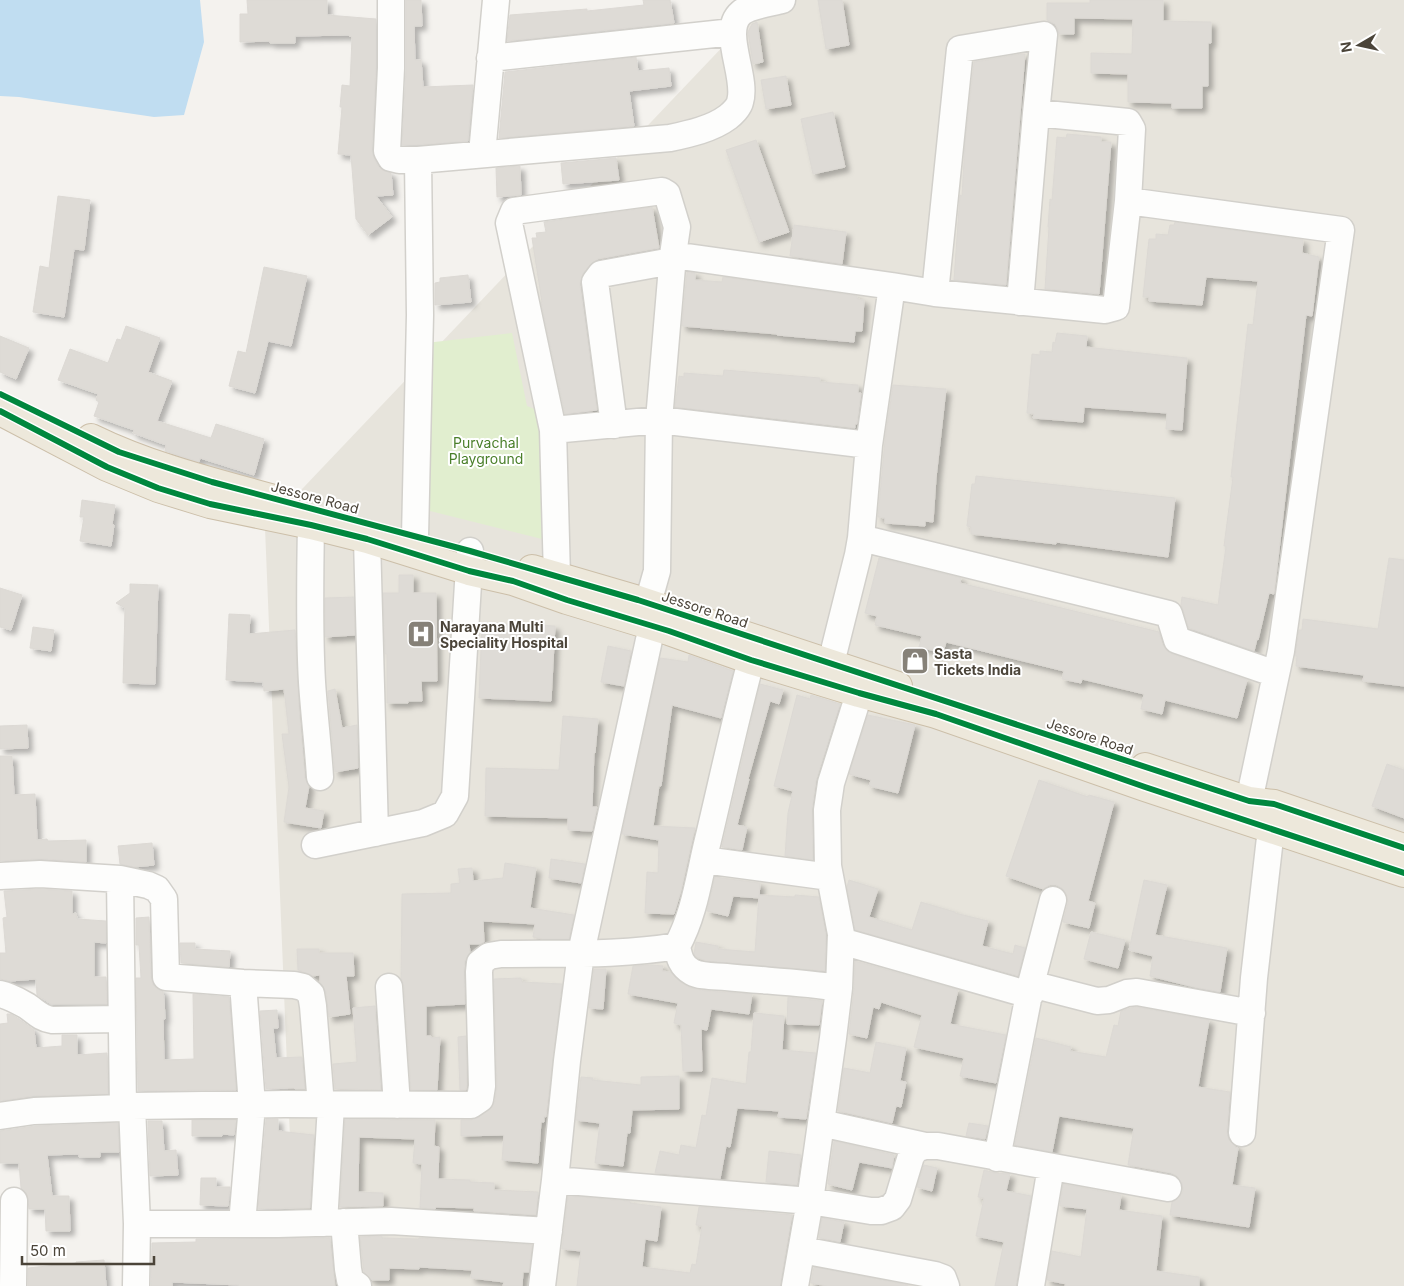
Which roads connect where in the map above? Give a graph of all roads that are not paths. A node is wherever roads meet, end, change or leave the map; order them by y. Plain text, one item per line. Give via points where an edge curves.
1 (391, 0) edge
2 (496, 0) edge
3 (782, 0) edge
4 (733, 32) junction
5 (490, 58) junction
6 (1036, 114) junction
7 (482, 154) junction
8 (418, 160) junction
9 (1128, 201) junction
10 (672, 258) junction
11 (892, 286) junction
12 (935, 294) junction
13 (1020, 302) junction
14 (0, 394) edge
15 (0, 411) edge
16 (658, 420) junction
17 (614, 425) junction
18 (553, 430) junction
19 (869, 445) junction
20 (311, 525) junction
21 (415, 537) junction
22 (862, 538) junction
23 (367, 539) junction
24 (470, 561) junction
25 (557, 577) junction
26 (650, 614) junction
27 (754, 650) junction
28 (831, 663) junction
29 (1276, 674) junction
30 (862, 684) junction
31 (320, 777) dead end
32 (1249, 801) junction
33 (1271, 829) junction
34 (374, 833) junction
35 (315, 844) dead end
36 (1404, 848) edge
37 (704, 860) junction
38 (1404, 873) edge
39 (0, 876) edge
40 (830, 877) junction
41 (120, 879) junction
42 (1053, 900) dead end
43 (840, 941) junction
44 (677, 946) junction
45 (581, 953) junction
46 (244, 983) junction
47 (389, 987) dead end
48 (839, 988) junction
49 (1031, 989) junction
50 (0, 994) edge
51 (1252, 1013) junction
52 (121, 1019) junction
53 (252, 1105) junction
54 (326, 1105) junction
55 (397, 1105) junction
56 (127, 1107) junction
57 (0, 1116) edge
58 (821, 1123) junction
59 (1242, 1133) dead end
60 (925, 1146) junction
61 (998, 1158) junction
62 (1051, 1167) junction
63 (555, 1180) junction
64 (1168, 1188) dead end
65 (14, 1200) dead end
66 (810, 1201) junction
67 (334, 1222) junction
68 (137, 1224) junction
69 (242, 1224) junction
70 (549, 1231) junction
71 (802, 1250) junction
72 (13, 1286) edge
73 (136, 1286) edge
74 (358, 1286) edge
75 (542, 1286) edge
76 (795, 1286) edge
77 (946, 1286) edge
78 (1031, 1286) edge

1 - 8 street via 387,151 391,158
2 - 5 street
3 - 4 street via 743,11 736,19
4 - 5 street
4 - 7 street via 742,87 740,104 727,117 701,131 670,138
5 - 7 street
6 - 9 street via 1128,122 1132,129
6 - 12 street via 1044,35 960,49
6 - 13 street
7 - 8 street
8 - 21 street via 420,315
9 - 13 street via 1116,307 1105,310
9 - 29 street via 1341,230
10 - 11 street
10 - 16 street
10 - 17 street via 601,274 595,282
10 - 18 street via 677,227 667,194 662,191 514,211 508,223
11 - 12 street
11 - 19 street
12 - 13 street
14 - 21 highway, Jessore Road via 119,452 212,482
15 - 20 highway via 107,467 158,488 210,504
16 - 17 street
16 - 19 street
16 - 26 street via 657,571
17 - 18 street
18 - 25 street
19 - 22 street
20 - 23 highway
20 - 31 street via 310,640
21 - 24 highway, Jessore Road
22 - 28 street
22 - 29 street via 1169,614 1177,640
23 - 24 highway
23 - 34 street
24 - 25 highway, Jessore Road
24 - 26 highway via 513,581 567,600
24 - 34 street via 455,796 445,814 423,823
25 - 26 highway, Jessore Road
26 - 27 highway, Jessore Road
26 - 45 street
27 - 28 highway, Jessore Road
27 - 30 highway
27 - 37 street
28 - 30 highway, Jessore Road
29 - 32 street
30 - 32 highway, Jessore Road
30 - 33 highway via 945,717
30 - 40 street via 831,783 827,810
32 - 36 highway, Jessore Road via 1274,804
33 - 38 highway
33 - 51 street
34 - 35 street
37 - 40 street
37 - 44 street via 693,909
39 - 41 street via 40,874
40 - 43 street
41 - 46 street via 157,889 164,899 166,977
41 - 52 street
42 - 49 street
43 - 48 street
43 - 49 street
44 - 45 street via 658,950
44 - 48 street via 685,967 694,974
45 - 55 street via 488,956 480,963 479,972 480,1099 471,1105
45 - 63 street
46 - 53 street
46 - 54 street via 294,985 311,994
47 - 55 street
48 - 58 street
49 - 51 street via 1097,1000 1136,992
49 - 61 street
50 - 52 street via 28,1007 42,1018
51 - 59 street
52 - 56 street
53 - 54 street
53 - 56 street
53 - 69 street
54 - 55 street
54 - 67 street
56 - 57 street via 34,1111
56 - 68 street
58 - 60 street
58 - 66 street
60 - 61 street
60 - 66 street via 910,1156 898,1199 892,1207 870,1211
61 - 62 street
62 - 64 street
62 - 78 street
63 - 66 street
63 - 70 street
65 - 72 street
66 - 71 street
67 - 69 street
67 - 70 street via 414,1222
67 - 74 street via 350,1280
68 - 69 street
68 - 73 street
70 - 75 street
71 - 76 street
71 - 77 street via 935,1275 943,1278

